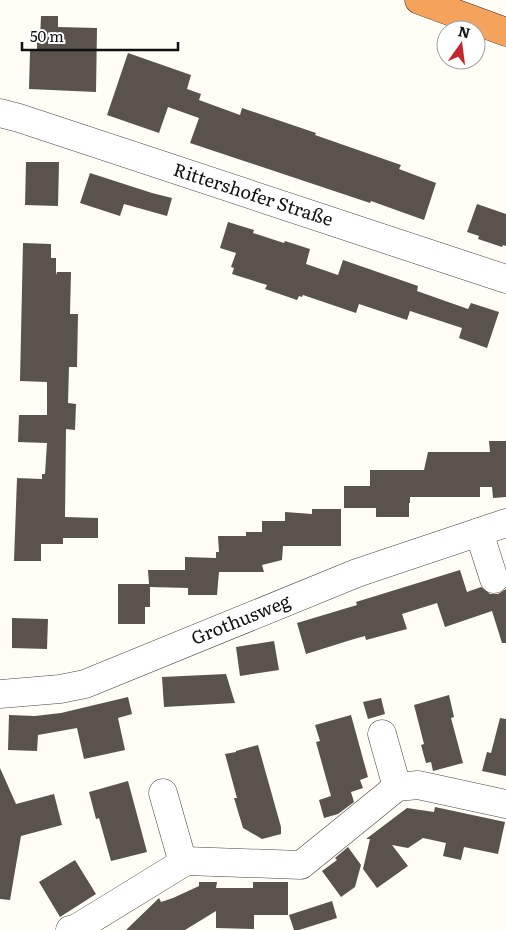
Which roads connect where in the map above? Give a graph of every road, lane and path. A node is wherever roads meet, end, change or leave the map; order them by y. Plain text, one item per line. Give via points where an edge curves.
1 (419, 0) edge
2 (506, 32) edge
3 (0, 114) edge
4 (506, 279) edge
5 (506, 523) edge
6 (479, 532) junction
7 (494, 579) dead end
8 (0, 694) edge
9 (382, 734) dead end
10 (397, 787) junction
11 (164, 793) dead end
12 (506, 804) edge
13 (183, 863) junction
14 (70, 930) edge

1 - 2 highway
3 - 4 street, Rittershofer Straße
5 - 6 street, Grothusweg
6 - 7 street
6 - 8 street, Grothusweg via 357,572 85,684
9 - 10 street
10 - 12 street via 418,785
10 - 13 street via 301,865
11 - 13 street
13 - 14 street

